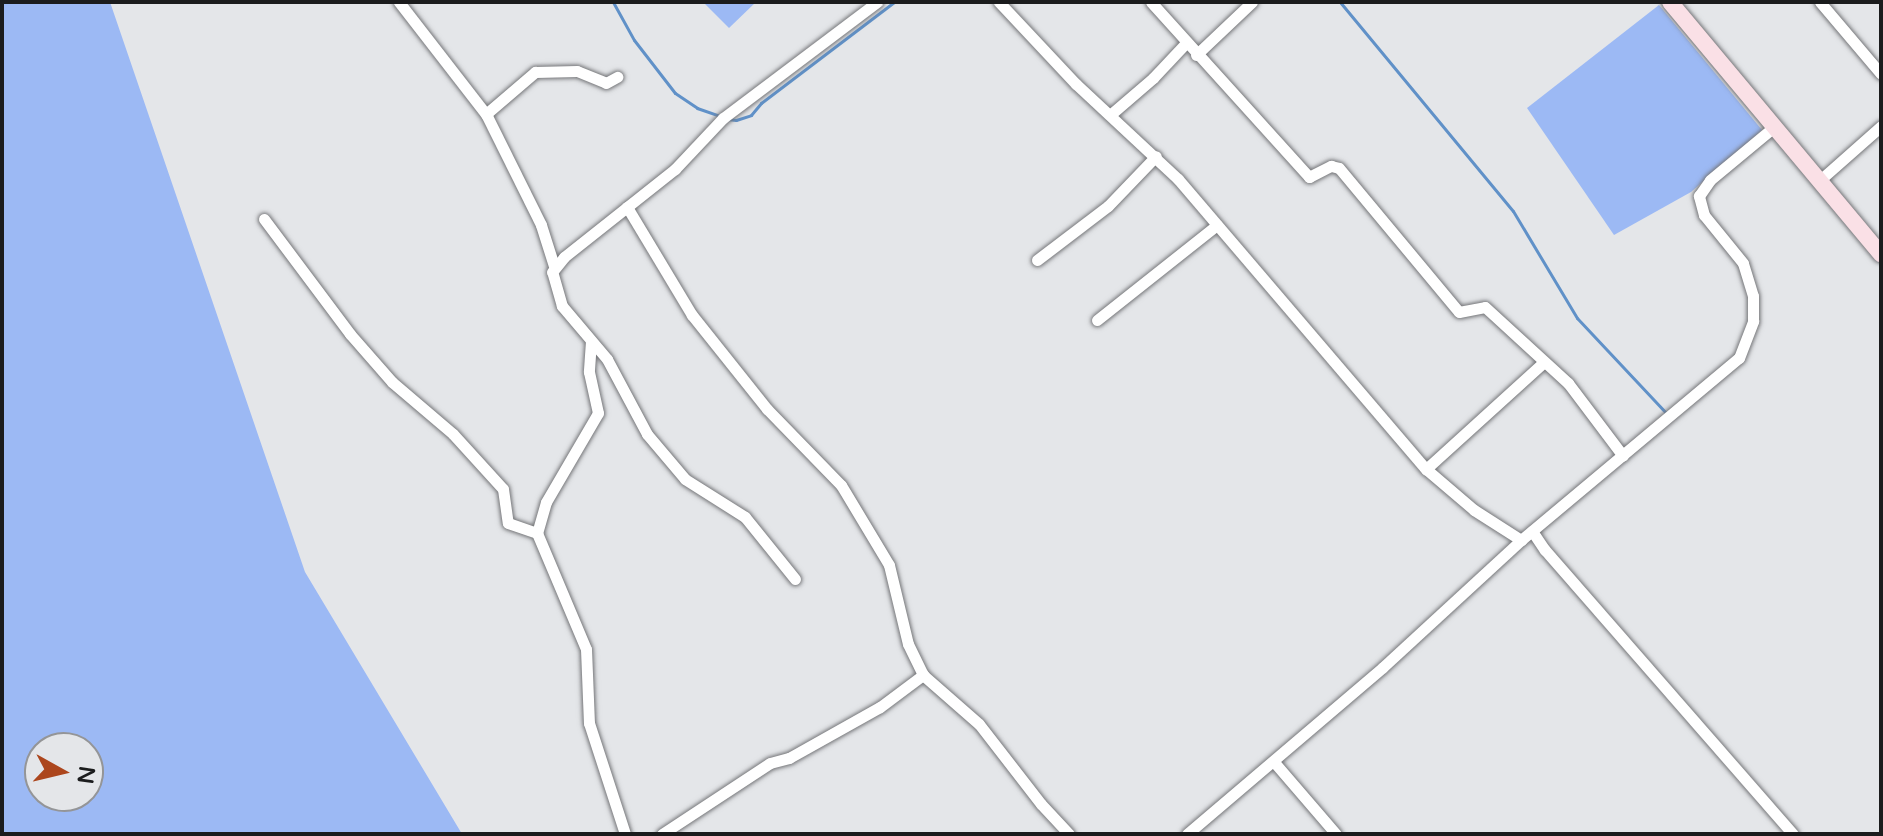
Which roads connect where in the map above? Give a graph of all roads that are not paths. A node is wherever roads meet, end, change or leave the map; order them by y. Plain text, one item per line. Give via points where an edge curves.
1 (399, 2) edge
2 (877, 2) edge
3 (999, 2) edge
4 (1151, 2) edge
5 (1252, 2) edge
6 (1670, 2) edge
7 (1820, 2) edge
8 (1186, 43) junction
9 (1196, 55) junction
10 (1881, 74) edge
11 (617, 77) dead end
12 (486, 114) junction
13 (1110, 115) junction
14 (1775, 126) junction
15 (1881, 126) edge
16 (1156, 156) junction
17 (1820, 180) junction
18 (627, 207) junction
19 (264, 219) dead end
20 (1217, 225) junction
21 (1881, 254) edge
22 (1037, 260) dead end
23 (554, 266) junction
24 (1097, 320) dead end
25 (591, 341) junction
26 (1544, 362) junction
27 (1623, 456) junction
28 (1426, 469) junction
29 (1532, 531) junction
30 (537, 533) junction
31 (1521, 540) junction
32 (795, 579) dead end
33 (923, 675) junction
34 (1274, 762) junction
35 (625, 834) edge
36 (662, 834) edge
37 (1069, 834) edge
38 (1187, 834) edge
39 (1336, 834) edge
40 (1793, 834) edge

1 - 12 street
2 - 18 street via 723,118 688,157
3 - 13 street
4 - 8 street
5 - 9 street
6 - 14 street
7 - 10 street
8 - 9 street
8 - 13 street
9 - 26 street via 1309,177 1331,166 1339,168 1459,312 1485,307
11 - 12 street via 606,83 577,71 535,72
12 - 23 street via 541,225
13 - 16 street
14 - 17 street
14 - 27 street via 1710,180 1699,196 1704,215 1743,263 1753,296 1753,321 1739,358
15 - 17 street
16 - 20 street
16 - 22 street via 1108,206
17 - 21 street
18 - 23 street
18 - 33 street via 692,315 767,409 841,485 889,565 908,644
19 - 30 street via 392,382 453,434 503,489 508,523
20 - 24 street
20 - 28 street
23 - 25 street via 558,299
25 - 30 street via 589,372 598,413 546,502
25 - 32 street via 607,359 647,434 685,479 745,517
26 - 27 street via 1568,383
26 - 28 street
27 - 29 street
28 - 31 street via 1474,510
29 - 31 street
29 - 40 street
30 - 35 street via 586,649 589,723
31 - 34 street
33 - 36 street via 880,707 789,758 770,763
33 - 37 street via 979,724
34 - 38 street
34 - 39 street

